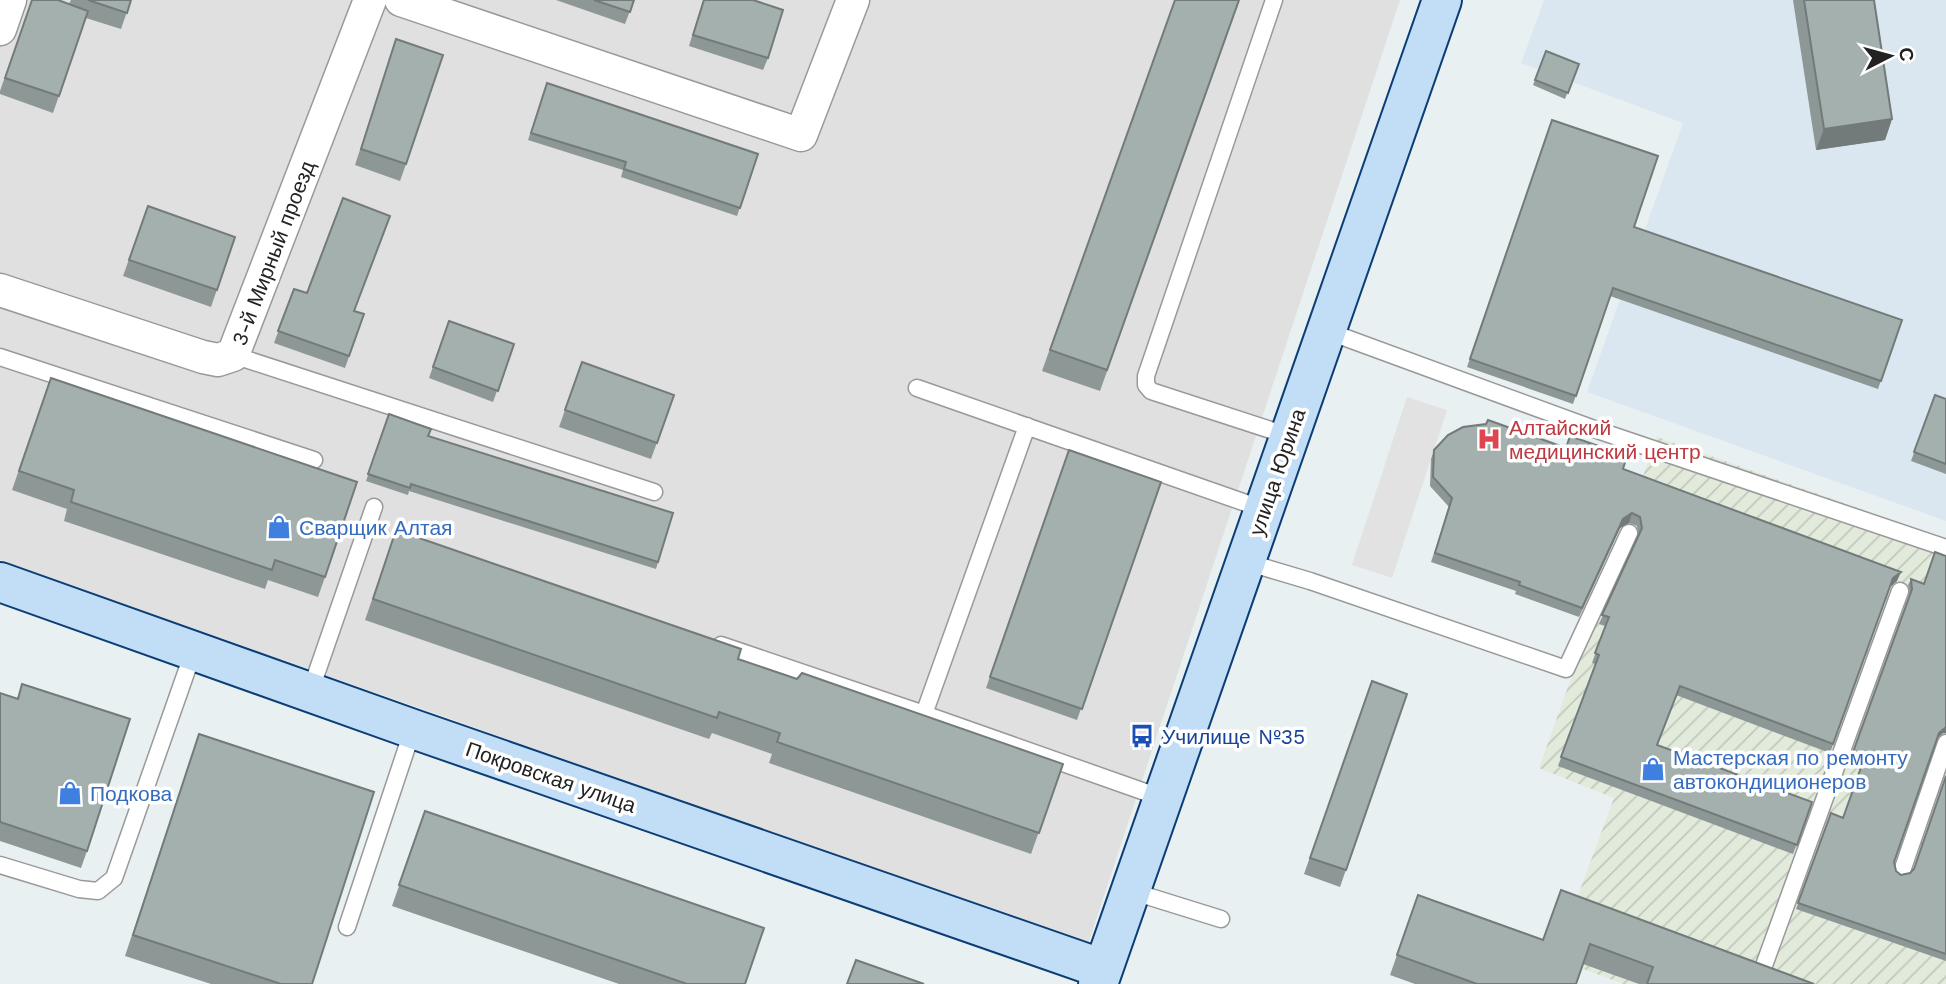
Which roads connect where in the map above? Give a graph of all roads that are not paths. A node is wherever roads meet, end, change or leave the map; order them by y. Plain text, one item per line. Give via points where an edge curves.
1 (10, 0) edge
2 (370, 0) edge
3 (401, 0) edge
4 (853, 0) edge
5 (1274, 0) edge
6 (1442, 0) edge
7 (0, 29) edge
8 (0, 290) edge
9 (1326, 331) junction
10 (233, 355) junction
11 (0, 357) edge
12 (917, 388) dead end
13 (1027, 426) junction
14 (1289, 436) junction
15 (314, 460) dead end
16 (654, 492) dead end
17 (374, 508) dead end
18 (1264, 509) junction
19 (1629, 533) dead end
20 (1946, 548) edge
21 (1246, 562) junction
22 (0, 582) edge
23 (1900, 591) dead end
24 (704, 639) edge
25 (194, 650) junction
26 (310, 692) junction
27 (924, 714) junction
28 (413, 729) junction
29 (1946, 743) edge
30 (1163, 799) junction
31 (0, 865) edge
32 (1902, 871) dead end
33 (1131, 891) junction
34 (1221, 919) dead end
35 (347, 927) dead end
36 (1762, 971) edge
37 (1100, 976) edge

1 - 7 street
2 - 10 street, 3-й Мирный проезд
3 - 4 street via 801,135
5 - 14 lane via 1146,385 1151,391
6 - 9 street, улица Юрина
8 - 10 street, 3-й Мирный проезд via 203,357 218,360
9 - 14 street, улица Юрина
9 - 20 lane via 1594,429
10 - 16 lane
11 - 15 lane
12 - 13 lane
13 - 18 lane
13 - 27 lane
14 - 18 street, улица Юрина
17 - 26 lane
18 - 21 street, улица Юрина
19 - 21 lane via 1566,670
21 - 30 street, улица Юрина
22 - 25 street, Покровская улица
23 - 36 lane
24 - 27 lane
25 - 26 street, Покровская улица
25 - 31 lane via 114,878 98,891
26 - 28 street, Покровская улица
27 - 30 lane
28 - 35 lane
28 - 37 street, Покровская улица
29 - 32 lane
30 - 33 street, улица Юрина
33 - 34 lane
33 - 37 street, улица Юрина

